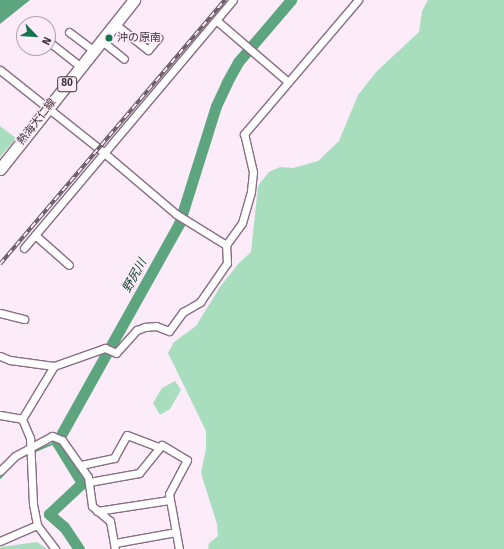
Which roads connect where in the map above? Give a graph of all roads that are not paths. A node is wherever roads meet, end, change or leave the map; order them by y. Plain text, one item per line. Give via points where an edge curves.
1 (134, 0) edge
2 (233, 0) edge
3 (357, 0) edge
4 (216, 20) junction
5 (115, 24) junction
6 (69, 32) dead end
7 (158, 38) dead end
8 (102, 40) junction
9 (56, 47) edge
10 (94, 51) junction
11 (124, 59) dead end
12 (81, 67) junction
13 (0, 70) edge
14 (288, 82) junction
15 (48, 108) junction
16 (103, 152) junction
17 (0, 169) edge
18 (35, 235) junction
19 (226, 245) junction
20 (24, 248) dead end
21 (70, 265) dead end
22 (0, 313) edge
23 (24, 319) dead end
24 (0, 356) edge
25 (54, 366) junction
26 (0, 415) edge
27 (22, 419) junction
28 (158, 447) junction
29 (32, 452) junction
30 (81, 466) junction
31 (0, 470) edge
32 (89, 482) junction
33 (169, 500) junction
34 (97, 511) junction
35 (38, 525) junction
36 (176, 532) junction
37 (0, 541) edge
38 (115, 546) edge
39 (55, 549) edge
40 (179, 549) edge

1 - 5 main road, 熱海大仁線 / 80
2 - 4 street
3 - 14 street
4 - 14 street
4 - 16 street
5 - 7 street via 148,50
5 - 8 main road, 熱海大仁線 / 80
6 - 10 street
8 - 10 main road, 熱海大仁線 / 80
8 - 11 street
9 - 12 street
10 - 12 main road, 熱海大仁線 / 80
12 - 15 main road, 熱海大仁線 / 80
13 - 15 street
14 - 19 street via 244,134 254,180 242,223
15 - 16 street
15 - 17 main road, 熱海大仁線 / 80
16 - 18 street
16 - 19 street via 179,216
18 - 20 street
18 - 21 street
19 - 25 street via 227,264 200,302 183,312 170,331 156,326 145,327 137,330 121,349 114,352 105,348
22 - 23 street
24 - 25 street via 10,360
25 - 27 street
26 - 27 street
27 - 29 street
28 - 30 street via 127,435 114,458
28 - 32 street via 139,472
28 - 33 street via 164,446 187,460 170,490
29 - 30 street via 54,437 62,440
29 - 31 street via 15,456
29 - 35 street via 33,504
30 - 32 street
32 - 34 street via 91,504
33 - 34 street
33 - 36 street
34 - 38 street via 110,522
35 - 37 street
35 - 39 street
36 - 38 street
36 - 40 street

